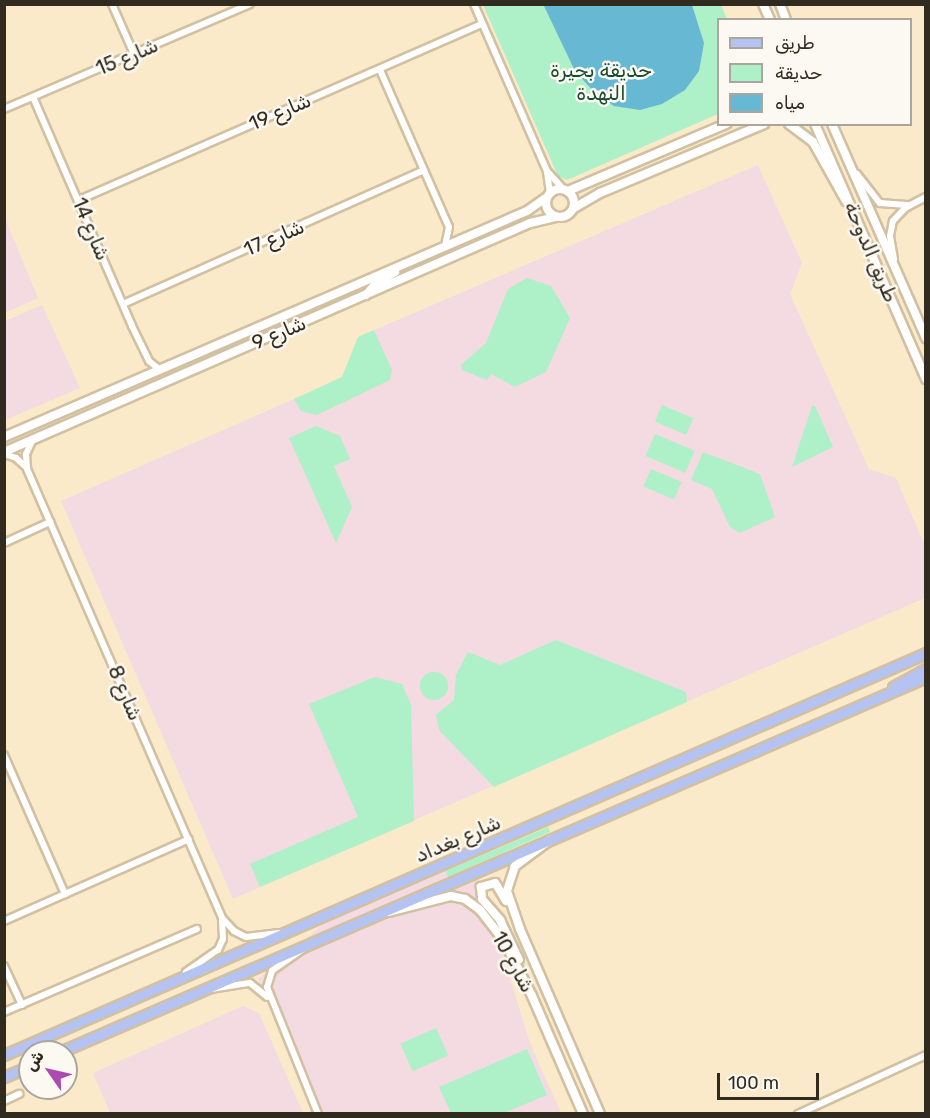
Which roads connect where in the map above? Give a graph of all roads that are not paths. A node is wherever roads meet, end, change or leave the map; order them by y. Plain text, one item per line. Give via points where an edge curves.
1 (112, 4) edge
2 (250, 4) edge
3 (474, 4) edge
4 (763, 4) edge
5 (769, 18) edge
6 (482, 24) junction
7 (134, 54) junction
8 (380, 70) junction
9 (33, 97) junction
10 (4, 109) edge
11 (721, 126) edge
12 (759, 126) edge
13 (792, 126) edge
14 (817, 126) edge
15 (833, 126) edge
16 (849, 164) junction
17 (424, 170) junction
18 (547, 171) junction
19 (566, 190) junction
20 (549, 195) junction
21 (926, 197) edge
22 (79, 200) junction
23 (911, 204) junction
24 (574, 208) junction
25 (852, 209) junction
26 (555, 217) junction
27 (449, 227) junction
28 (465, 238) junction
29 (445, 247) junction
30 (406, 264) junction
31 (895, 267) junction
32 (366, 295) junction
33 (123, 304) junction
34 (926, 338) edge
35 (149, 361) junction
36 (160, 370) junction
37 (148, 375) junction
38 (926, 380) edge
39 (4, 437) edge
40 (33, 439) junction
41 (4, 453) edge
42 (27, 469) junction
43 (50, 522) junction
44 (4, 543) edge
45 (926, 653) edge
46 (926, 669) edge
47 (926, 677) edge
48 (882, 696) junction
49 (5, 757) edge
50 (189, 839) junction
51 (551, 839) junction
52 (65, 894) junction
53 (382, 912) junction
54 (222, 918) junction
55 (4, 921) edge
56 (197, 929) dead end
57 (520, 929) junction
58 (283, 933) junction
59 (305, 946) junction
60 (4, 966) edge
61 (208, 988) junction
62 (155, 990) junction
63 (532, 996) junction
64 (268, 997) junction
65 (22, 1005) junction
66 (4, 1012) edge
67 (78, 1044) edge
68 (4, 1055) edge
69 (926, 1055) edge
70 (18, 1071) edge
71 (4, 1077) edge
72 (18, 1094) edge
73 (4, 1101) edge
74 (318, 1113) edge
75 (583, 1113) edge
76 (600, 1113) edge
77 (798, 1113) edge

1 - 7 street
2 - 7 street, شارع 15
3 - 6 street
4 - 5 main road
6 - 8 street, شارع 19
6 - 18 street
7 - 9 street, شارع 15
8 - 17 street
8 - 22 street, شارع 19
9 - 10 street, شارع 15
9 - 22 street, شارع 14
11 - 19 street
12 - 24 street via 600,193
13 - 25 street via 813,142
14 - 25 main road, طريق الدوحة
15 - 16 main road, طريق الدوحة
16 - 23 street via 876,201 889,206
16 - 31 main road, طريق الدوحة
17 - 27 street
17 - 33 street, شارع 17
18 - 19 street
18 - 20 street
19 - 20 street
19 - 24 street via 574,198
20 - 26 street via 546,206
20 - 28 street, شارع 9 via 533,208
21 - 23 street
22 - 33 street, شارع 14
23 - 31 street via 896,216 890,231
24 - 26 street via 568,215
25 - 38 main road, طريق الدوحة
26 - 32 street, شارع 9 via 530,224
27 - 28 street
27 - 29 street
28 - 29 street, شارع 9
29 - 30 street, شارع 9
30 - 32 street via 376,283
30 - 36 street, شارع 9
31 - 34 main road, طريق الدوحة
32 - 40 street, شارع 9
33 - 35 street, شارع 14
35 - 36 street, شارع 14
35 - 37 street, شارع 14
36 - 37 street, شارع 9
37 - 39 street, شارع 9
40 - 41 street, شارع 9
40 - 42 street via 26,454
41 - 42 street
42 - 43 street, شارع 8
43 - 44 street
43 - 50 street, شارع 8
45 - 58 main road, شارع بغداد
46 - 48 main road
47 - 48 main road, شارع بغداد
48 - 51 main road, شارع بغداد
49 - 52 street
50 - 52 street
50 - 54 street, شارع 8
51 - 53 main road, شارع بغداد
51 - 57 street, شارع 10 via 519,862 509,875 507,891
52 - 55 street
53 - 59 main road, شارع بغداد
53 - 63 street, شارع 10 via 446,897 470,901 498,932
54 - 58 street, شارع 8 via 242,936
54 - 62 street, شارع 8 via 223,939 215,954
56 - 65 street
57 - 63 street via 498,885 483,885 480,896 508,935
57 - 76 street, شارع 10
58 - 62 main road, شارع بغداد
59 - 61 main road, شارع بغداد
59 - 64 street via 269,974
60 - 65 street
61 - 64 street via 250,983
61 - 67 main road, شارع بغداد
62 - 68 main road, شارع بغداد
63 - 75 street, شارع 10
64 - 74 street
65 - 66 street
69 - 77 street
70 - 71 main road
72 - 73 street

